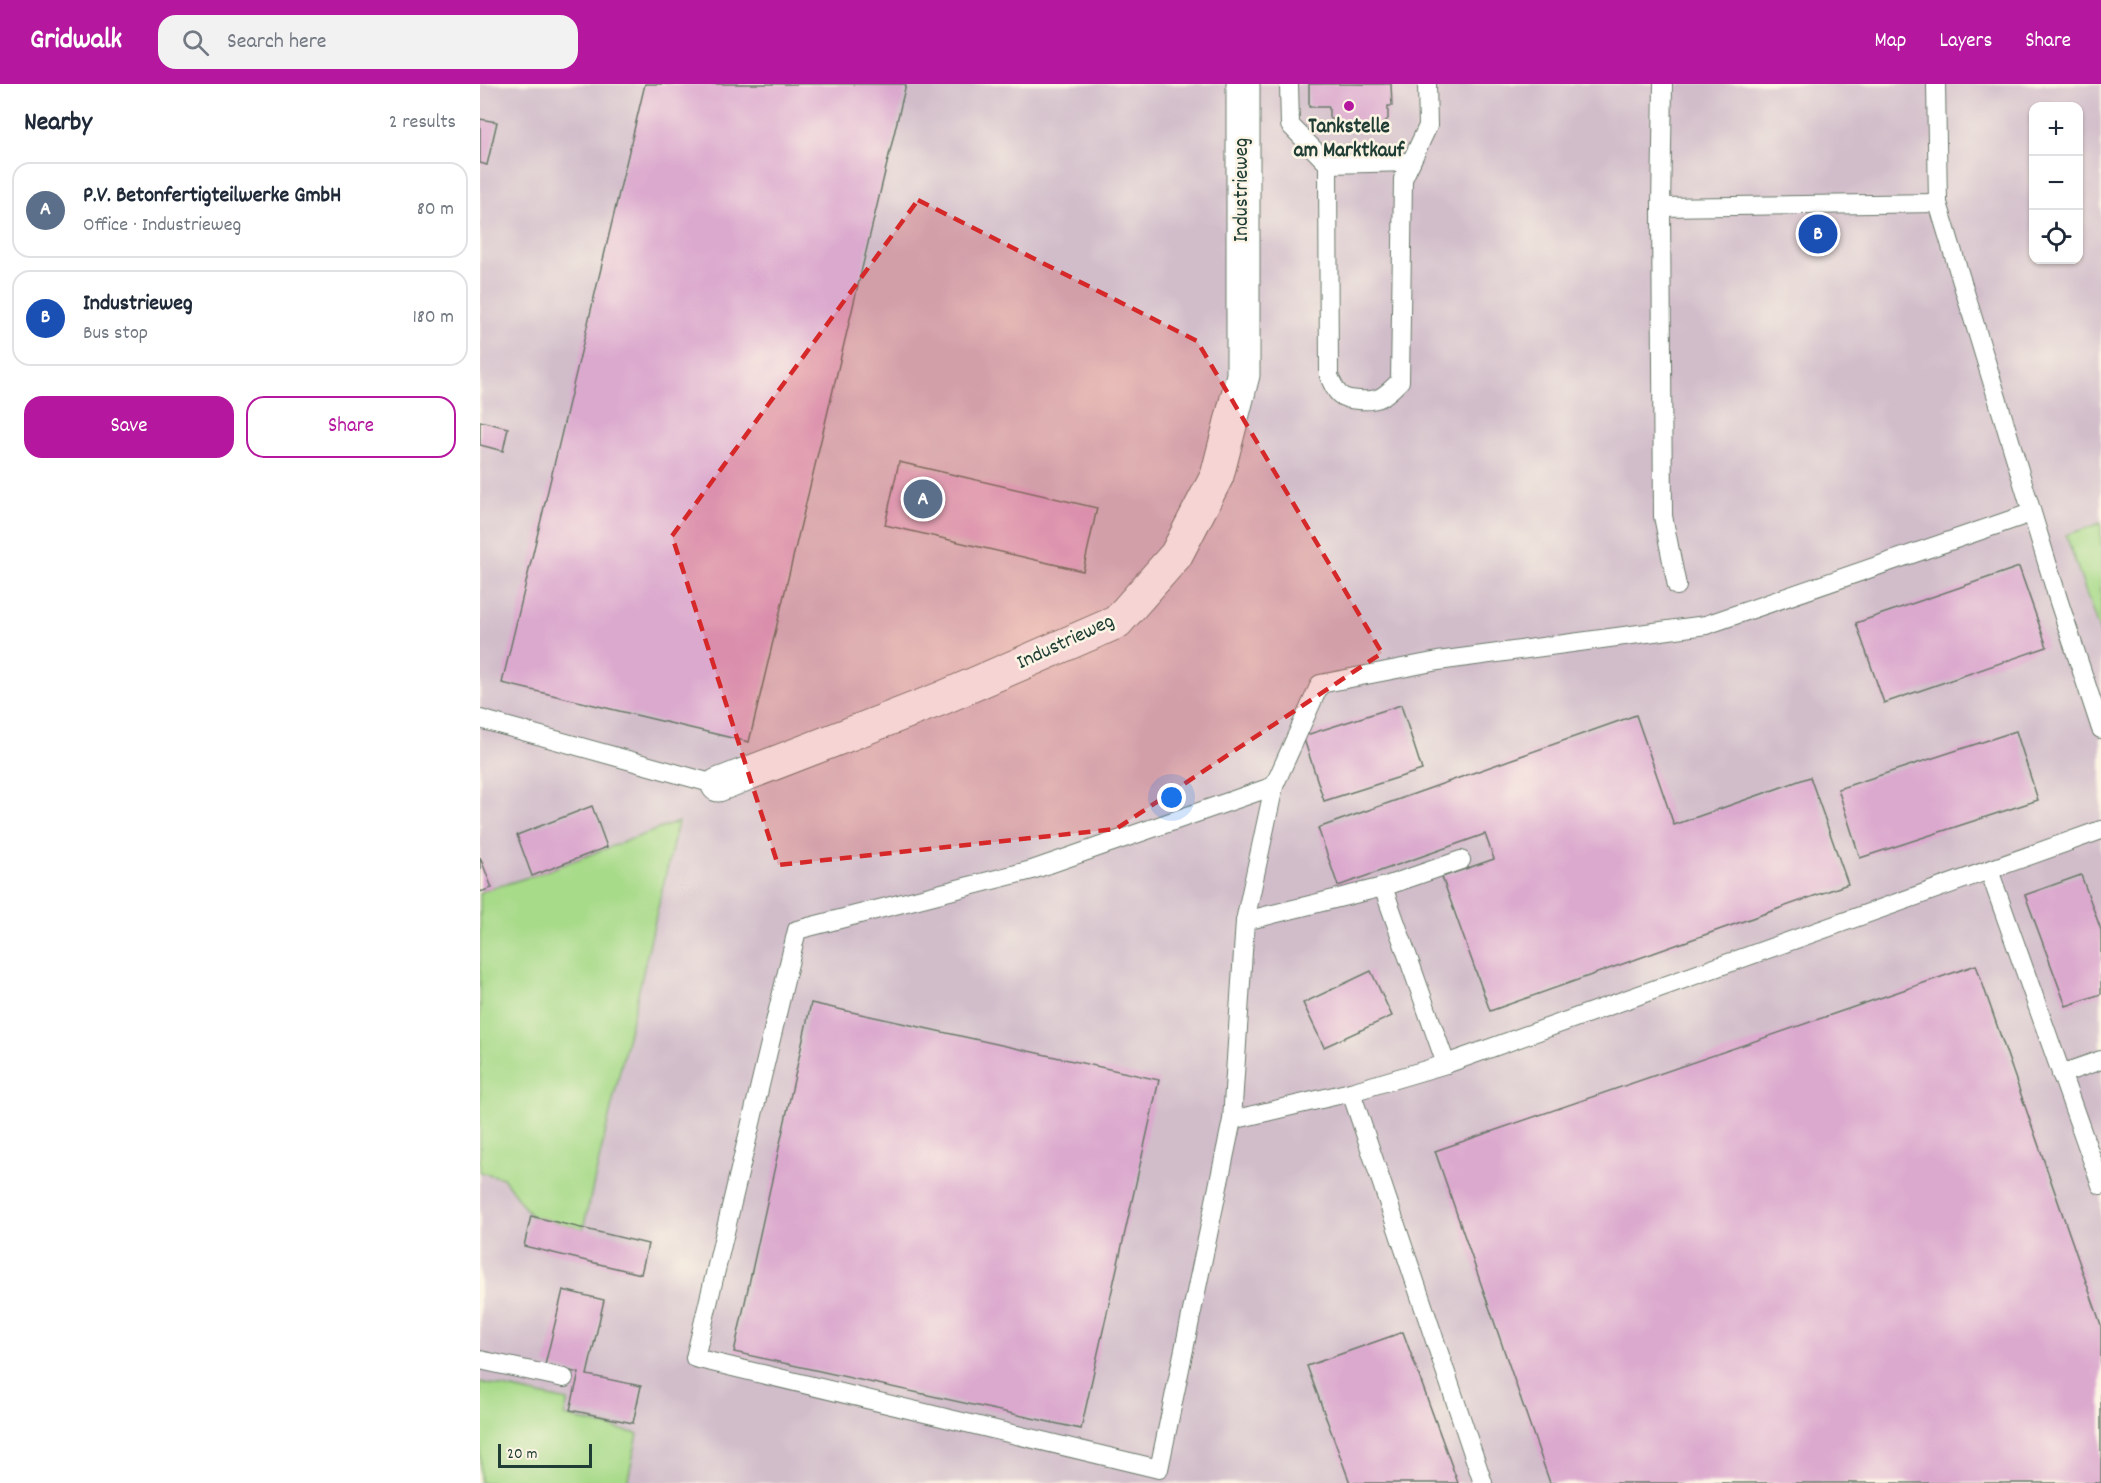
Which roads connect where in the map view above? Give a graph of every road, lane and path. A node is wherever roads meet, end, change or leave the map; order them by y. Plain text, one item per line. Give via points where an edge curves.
1 (1243, 84) edge
2 (1290, 84) edge
3 (1427, 84) edge
4 (1663, 84) edge
5 (1936, 84) edge
6 (1411, 162) junction
7 (1328, 164) junction
8 (1938, 203) junction
9 (1660, 207) junction
10 (2031, 513) junction
11 (1677, 586) dead end
12 (2094, 680) edge
13 (480, 719) edge
14 (2101, 729) edge
15 (718, 785) joint
16 (1274, 786) junction
17 (2101, 830) edge
18 (1461, 860) dead end
19 (1989, 870) junction
20 (1383, 887) junction
21 (1245, 921) junction
22 (2101, 1060) edge
23 (1446, 1064) junction
24 (2061, 1074) junction
25 (1352, 1092) junction
26 (1232, 1120) junction
27 (2101, 1185) edge
28 (480, 1360) edge
29 (564, 1378) dead end
30 (1483, 1483) edge

1 - 15 street, Industrieweg via 1243,375 1216,476 1176,555 1117,622 940,699
2 - 7 lane via 1290,125
3 - 6 lane via 1428,126
4 - 9 lane
5 - 8 lane
6 - 7 lane
6 - 7 lane via 1403,179 1400,381 1385,396 1372,401 1345,399 1335,391 1329,376
8 - 9 lane
8 - 10 lane
9 - 11 lane via 1664,516
10 - 12 lane via 2059,602
10 - 16 lane via 1706,625 1438,661 1320,684
12 - 14 lane
13 - 15 lane
16 - 21 lane
16 - 26 lane via 1032,870 797,930 695,1358 1159,1468
17 - 19 lane
18 - 20 lane
19 - 23 lane
19 - 24 lane
20 - 21 lane
20 - 23 lane
21 - 26 lane
22 - 24 lane
23 - 25 lane
24 - 27 lane
25 - 26 lane
25 - 30 lane
28 - 29 lane

